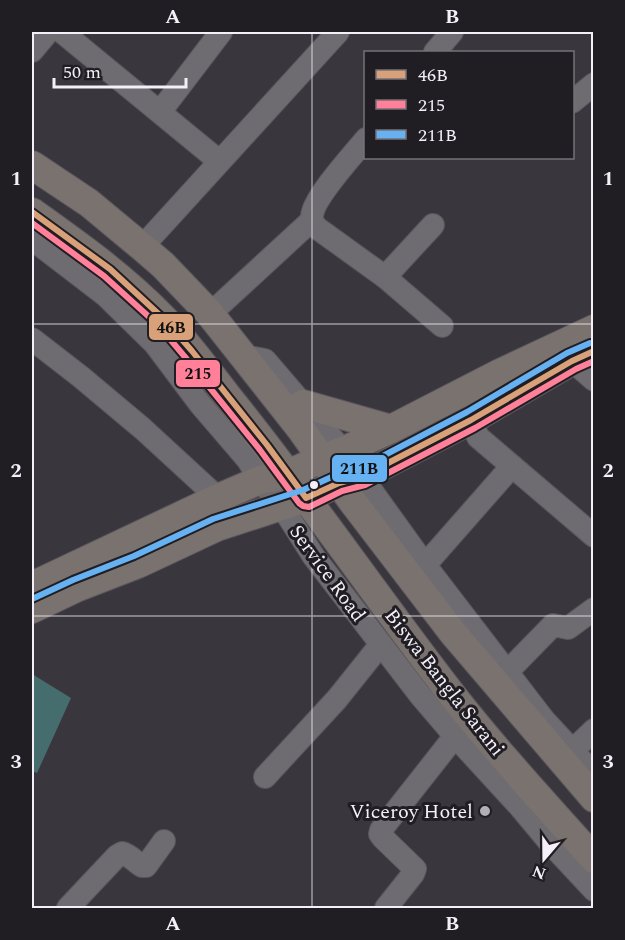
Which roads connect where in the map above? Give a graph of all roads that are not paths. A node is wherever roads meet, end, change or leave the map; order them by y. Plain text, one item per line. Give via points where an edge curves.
1 (48, 32) edge
2 (62, 32) edge
3 (220, 32) edge
4 (339, 32) edge
5 (452, 32) edge
6 (32, 51) edge
7 (436, 51) edge
8 (594, 84) edge
9 (574, 101) edge
10 (160, 112) junction
11 (364, 141) edge
12 (219, 162) junction
13 (32, 165) edge
14 (32, 212) edge
15 (312, 220) junction
16 (433, 225) dead end
17 (32, 239) edge
18 (142, 247) junction
19 (386, 277) junction
20 (210, 314) junction
21 (442, 326) dead end
22 (594, 329) edge
23 (32, 339) edge
24 (243, 356) junction
25 (583, 356) edge
26 (594, 380) edge
27 (303, 404) junction
28 (471, 420) junction
29 (391, 429) junction
30 (332, 455) junction
31 (512, 466) junction
32 (288, 474) junction
33 (260, 480) junction
34 (350, 480) junction
35 (218, 498) junction
36 (293, 502) junction
37 (593, 539) edge
38 (425, 565) junction
39 (32, 586) edge
40 (32, 609) edge
41 (594, 609) edge
42 (381, 644) junction
43 (507, 672) junction
44 (594, 730) edge
45 (455, 736) junction
46 (573, 752) junction
47 (594, 774) edge
48 (265, 777) dead end
49 (594, 798) edge
50 (164, 841) dead end
51 (594, 859) edge
52 (594, 890) edge
53 (68, 909) edge
54 (386, 909) edge

1 - 6 street
2 - 10 street
3 - 10 street
4 - 12 street
5 - 7 street
8 - 9 street
10 - 12 street
11 - 15 street via 320,196
12 - 18 street
13 - 18 main road via 89,203
14 - 32 main road via 101,262 158,313
15 - 19 street via 317,228
15 - 20 street
16 - 19 street
17 - 33 street, Service Road via 105,295 155,344
18 - 20 main road
19 - 21 street
20 - 24 main road
22 - 29 main road
23 - 35 street via 143,429
24 - 27 street via 265,360
24 - 30 main road via 300,428
25 - 26 street
25 - 28 main road
27 - 29 main road
27 - 30 street
28 - 31 street via 478,437
28 - 34 main road
29 - 30 main road
30 - 32 main road
30 - 34 main road, Biswa Bangla Sarani
31 - 37 street
31 - 38 street
32 - 33 main road
32 - 36 main road, Biswa Bangla Sarani
33 - 35 main road
33 - 36 street, Service Road
34 - 36 main road
34 - 38 street
34 - 49 main road, Biswa Bangla Sarani via 453,633
35 - 39 main road
36 - 40 main road via 217,527
36 - 42 street, Service Road via 314,557
36 - 51 main road, Biswa Bangla Sarani via 529,787
38 - 43 street
41 - 43 street via 568,628 553,625
42 - 45 street, Service Road
42 - 48 street
43 - 46 street
44 - 46 street
45 - 52 street, Service Road
45 - 54 street via 381,830 383,838 415,869
46 - 47 street
50 - 53 street via 146,866 128,854 117,856

